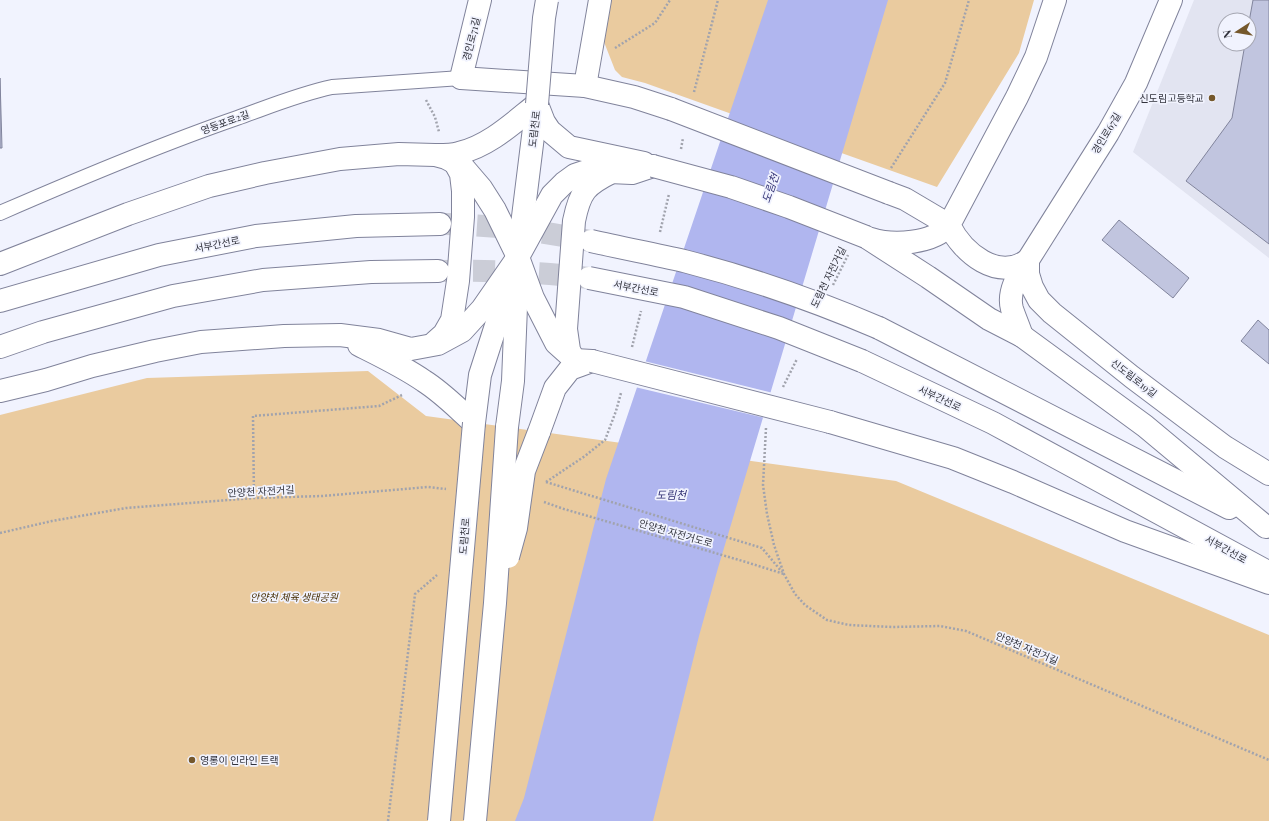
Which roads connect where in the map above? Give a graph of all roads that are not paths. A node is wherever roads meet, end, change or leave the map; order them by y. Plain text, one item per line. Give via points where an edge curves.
1 (480, 0) edge
2 (547, 0) edge
3 (600, 0) edge
4 (1055, 0) edge
5 (1171, 0) edge
6 (461, 78) junction
7 (585, 86) junction
8 (537, 104) junction
9 (444, 152) junction
10 (653, 166) junction
11 (612, 172) junction
12 (0, 213) edge
13 (440, 224) tunnel mouth
14 (949, 225) junction
15 (866, 237) junction
16 (592, 241) tunnel mouth
17 (518, 257) junction
18 (1028, 260) junction
19 (0, 264) edge
20 (438, 271) tunnel mouth
21 (589, 278) tunnel mouth
22 (0, 301) edge
23 (340, 335) junction
24 (1022, 336) junction
25 (0, 347) edge
26 (426, 347) junction
27 (583, 361) junction
28 (0, 391) edge
29 (474, 423) junction
30 (1269, 474) edge
31 (1268, 528) edge
32 (1269, 572) edge
33 (1269, 583) edge
34 (495, 603) junction
35 (438, 821) edge
36 (476, 821) edge

1 - 6 main road, 경인로71길
2 - 8 main road, 도림천로, bridge
3 - 7 main road
4 - 14 main road via 1036,57
5 - 18 main road, 경인로67길 via 1132,89 1108,133
6 - 7 main road
6 - 12 lane, 영등포로2길 via 332,87 311,92 209,127
7 - 14 main road, bridge via 634,97 888,184 904,199
8 - 9 main road via 499,134 477,147 457,154
8 - 10 main road via 550,131 569,146
8 - 17 main road, 도림천로
9 - 17 main road via 470,174 481,188
9 - 19 main road via 340,159 209,186 128,214
9 - 26 main road via 461,174 463,217 452,320 444,334
10 - 11 main road via 632,173
10 - 15 main road, bridge via 731,187
11 - 17 main road via 587,171 575,175 564,184 552,195
11 - 27 main road via 595,180 584,192 577,205 574,221 566,329 569,350
13 - 22 main road, 서부간선로 via 356,226 256,236 159,255
14 - 15 main road via 938,235 923,240 895,242
14 - 18 main road via 959,243 967,251 992,266 1009,268
15 - 24 main road via 988,319
16 - 31 main road, bridge via 684,262 781,290 879,328
17 - 26 main road via 473,320 449,338
17 - 27 main road via 533,298 556,342
17 - 29 main road, 도림천로 via 480,375
17 - 34 main road, 도림천로, bridge via 513,381 507,428
18 - 24 main road, 경인로67길 via 1017,278 1012,293 1012,308
18 - 30 main road, 신도림로19길 via 1028,274 1032,287 1039,300 1052,313 1132,378 1225,447
20 - 25 main road via 371,272 263,280 172,296 43,332
21 - 32 main road, 서부간선로, bridge via 684,297 779,328 862,362 1022,437
23 - 26 main road via 378,340 411,349
23 - 28 main road via 201,342 92,366
23 - 29 main road via 424,381
24 - 31 main road via 1145,426
27 - 33 main road, bridge via 830,422 953,458 1125,531
27 - 34 main road, bridge via 570,369 555,388 524,471 516,528
29 - 35 main road, 도림천로, bridge
34 - 36 main road, 도림천로, bridge

